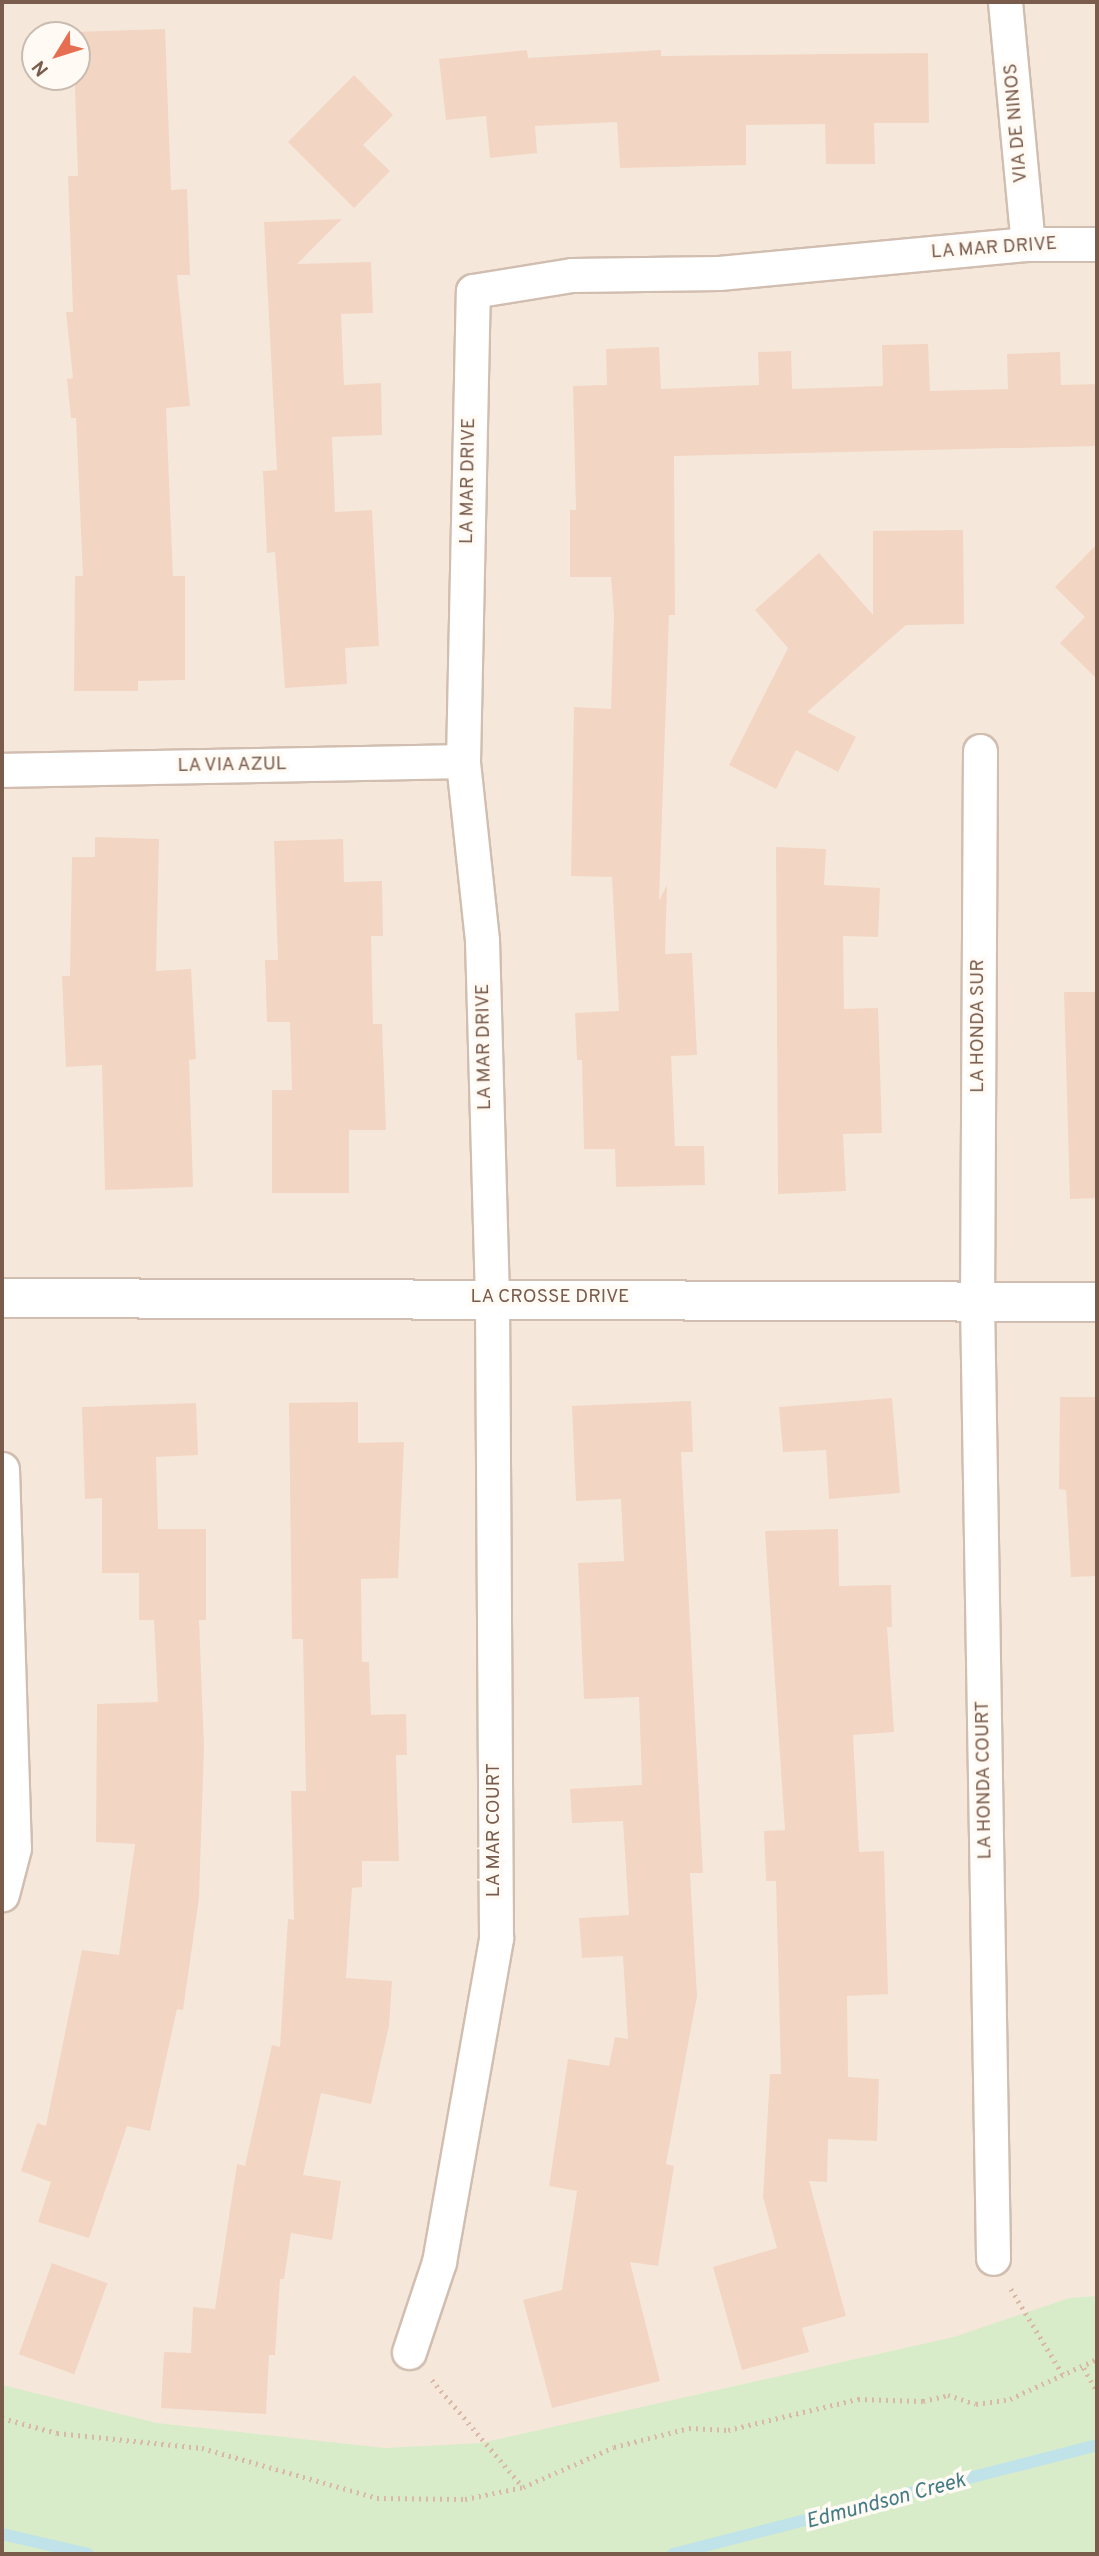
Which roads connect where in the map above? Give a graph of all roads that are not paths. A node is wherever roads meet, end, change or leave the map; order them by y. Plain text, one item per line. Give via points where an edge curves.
1 (1005, 2) edge
2 (1028, 244) junction
3 (1097, 244) edge
4 (980, 751) dead end
5 (463, 761) junction
6 (2, 770) edge
7 (2, 1298) edge
8 (492, 1298) junction
9 (977, 1301) junction
10 (1097, 1302) edge
11 (2, 1469) edge
12 (2, 1894) edge
13 (993, 2258) road end
14 (410, 2352) road end

1 - 2 street, VIA DE NINOS
2 - 3 street, LA MAR DRIVE
2 - 5 street, LA MAR DRIVE via 719,273 572,275 472,291
4 - 9 street, LA HONDA SUR
5 - 6 street, LA VIA AZUL
5 - 8 street, LA MAR DRIVE via 482,940
7 - 8 street, LA CROSSE DRIVE
8 - 9 street, LA CROSSE DRIVE
8 - 14 street, LA MAR COURT via 496,1938 439,2262
9 - 10 street, LA CROSSE DRIVE
9 - 13 street, LA HONDA COURT
11 - 12 street via 15,1848

